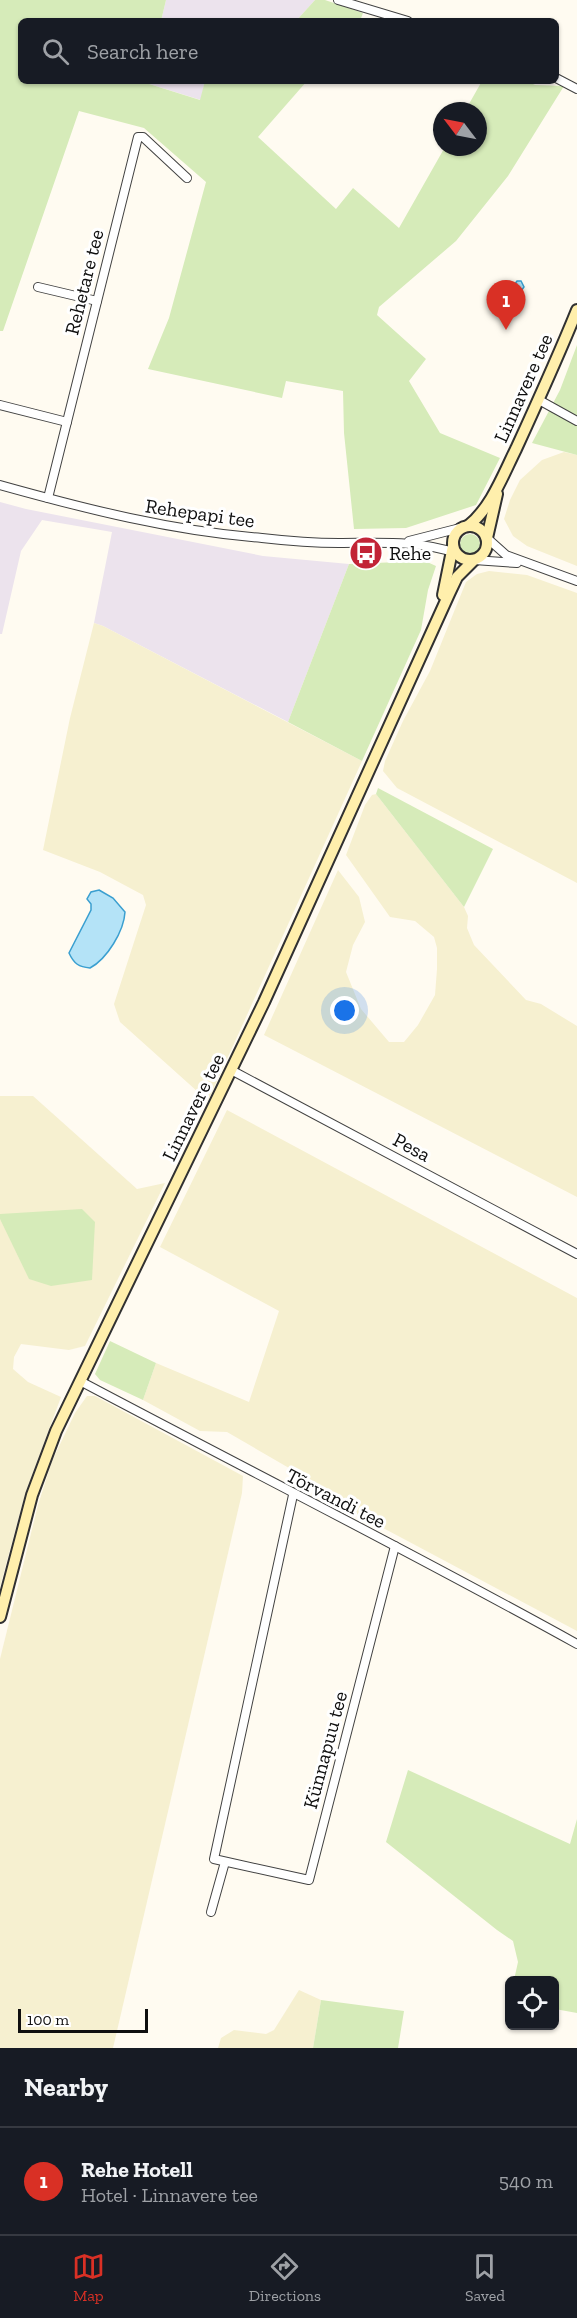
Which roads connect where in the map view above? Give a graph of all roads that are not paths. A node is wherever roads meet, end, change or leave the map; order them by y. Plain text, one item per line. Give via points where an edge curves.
1 (338, 0) edge
2 (398, 18) edge
3 (559, 80) edge
4 (577, 89) edge
5 (187, 178) dead end
6 (38, 287) dead end
7 (97, 301) junction
8 (577, 310) edge
9 (539, 400) junction
10 (0, 405) edge
11 (577, 421) edge
12 (67, 422) junction
13 (501, 479) junction
14 (0, 484) edge
15 (48, 498) junction
16 (468, 526) junction
17 (487, 538) junction
18 (400, 543) junction
19 (454, 550) junction
20 (474, 560) junction
21 (528, 564) junction
22 (577, 581) edge
23 (437, 620) junction
24 (231, 1070) junction
25 (577, 1254) edge
26 (80, 1381) junction
27 (293, 1495) junction
28 (395, 1546) junction
29 (0, 1617) edge
30 (577, 1644) edge
31 (225, 1862) junction
32 (211, 1912) dead end

1 - 2 street
3 - 4 street
5 - 7 street, Rehetare tee via 138,136
6 - 7 street
7 - 12 street, Rehetare tee
8 - 9 street, Linnavere tee
9 - 11 street
9 - 13 street, Linnavere tee
10 - 12 street
12 - 15 street, Rehetare tee
13 - 16 street, Linnavere tee via 478,518
13 - 17 street, Linnavere tee
14 - 15 street, Rehepapi tee
15 - 18 street, Rehepapi tee via 148,523 260,538
16 - 17 street via 482,530
16 - 18 street, Rehepapi tee
16 - 19 street, Linnavere tee via 455,535
17 - 20 street, Linnavere tee via 486,549
17 - 21 street via 506,555
18 - 19 street, Rehepapi tee
19 - 20 street via 465,559
19 - 23 street, Linnavere tee
20 - 21 street
20 - 23 street, Linnavere tee via 457,577
21 - 22 street
23 - 24 street, Linnavere tee
24 - 25 street, Pesa
24 - 26 street, Linnavere tee
26 - 27 street, Tõrvandi tee
26 - 29 street, Linnavere tee via 32,1495
27 - 28 street, Tõrvandi tee
27 - 31 street via 214,1859
28 - 30 street, Tõrvandi tee
28 - 31 street, Künnapuu tee via 309,1880
31 - 32 street

